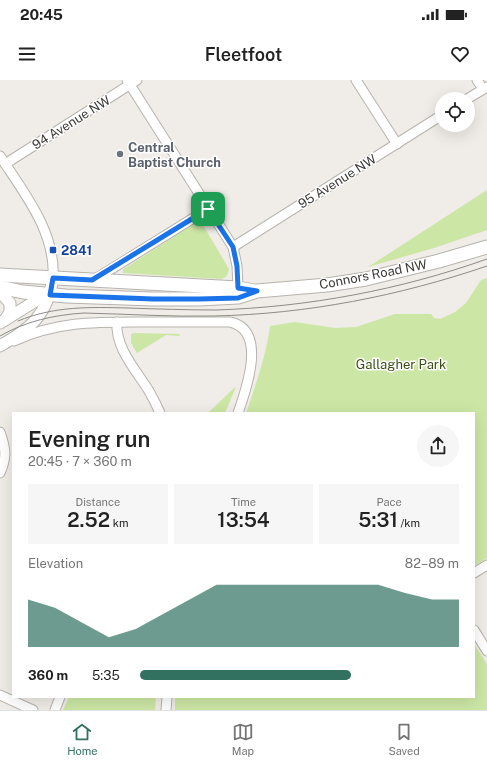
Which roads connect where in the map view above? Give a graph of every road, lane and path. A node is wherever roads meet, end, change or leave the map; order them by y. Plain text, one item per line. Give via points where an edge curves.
1 (356, 80) edge
2 (477, 80) edge
3 (131, 82) edge
4 (485, 88) edge
5 (475, 94) edge
6 (435, 119) edge
7 (396, 144) junction
8 (2, 160) edge
9 (208, 209) junction
10 (233, 247) junction
11 (487, 247) edge
12 (0, 275) edge
13 (53, 278) junction
14 (92, 280) junction
15 (0, 287) edge
16 (238, 288) junction
17 (257, 291) junction
18 (0, 292) edge
19 (50, 295) junction
20 (3, 322) edge
21 (117, 322) junction
22 (0, 347) edge
23 (160, 412) edge
24 (238, 412) edge
25 (0, 432) edge
26 (0, 473) edge
27 (487, 565) edge
28 (475, 572) edge
29 (475, 632) edge
30 (487, 651) edge
31 (0, 694) edge
32 (60, 698) edge
33 (167, 698) edge
34 (33, 710) edge
35 (55, 710) edge
36 (166, 710) edge

1 - 7 street
2 - 4 street
3 - 8 street, 94 Avenue NW
3 - 9 street
4 - 5 street
6 - 7 street, 95 Avenue NW
7 - 10 street, 95 Avenue NW
8 - 13 street via 44,227 49,241
9 - 10 street
9 - 14 street
10 - 16 street
11 - 17 main road, Connors Road NW via 366,279
12 - 13 main road, Connors Road NW
13 - 14 main road, Connors Road NW
13 - 19 street
14 - 16 main road, Connors Road NW
15 - 19 main road, Connors Road NW
16 - 17 main road, Connors Road NW
17 - 19 main road, Connors Road NW via 238,298 199,299
18 - 20 street via 10,304 10,312
19 - 20 street via 37,300
19 - 22 street via 35,321
21 - 22 street via 58,326
21 - 23 street via 117,334 127,357
21 - 24 street via 236,323 250,339 251,356 248,379
25 - 26 street via 5,445 5,462
27 - 28 street
29 - 30 street
31 - 34 street
32 - 35 street
33 - 36 street

